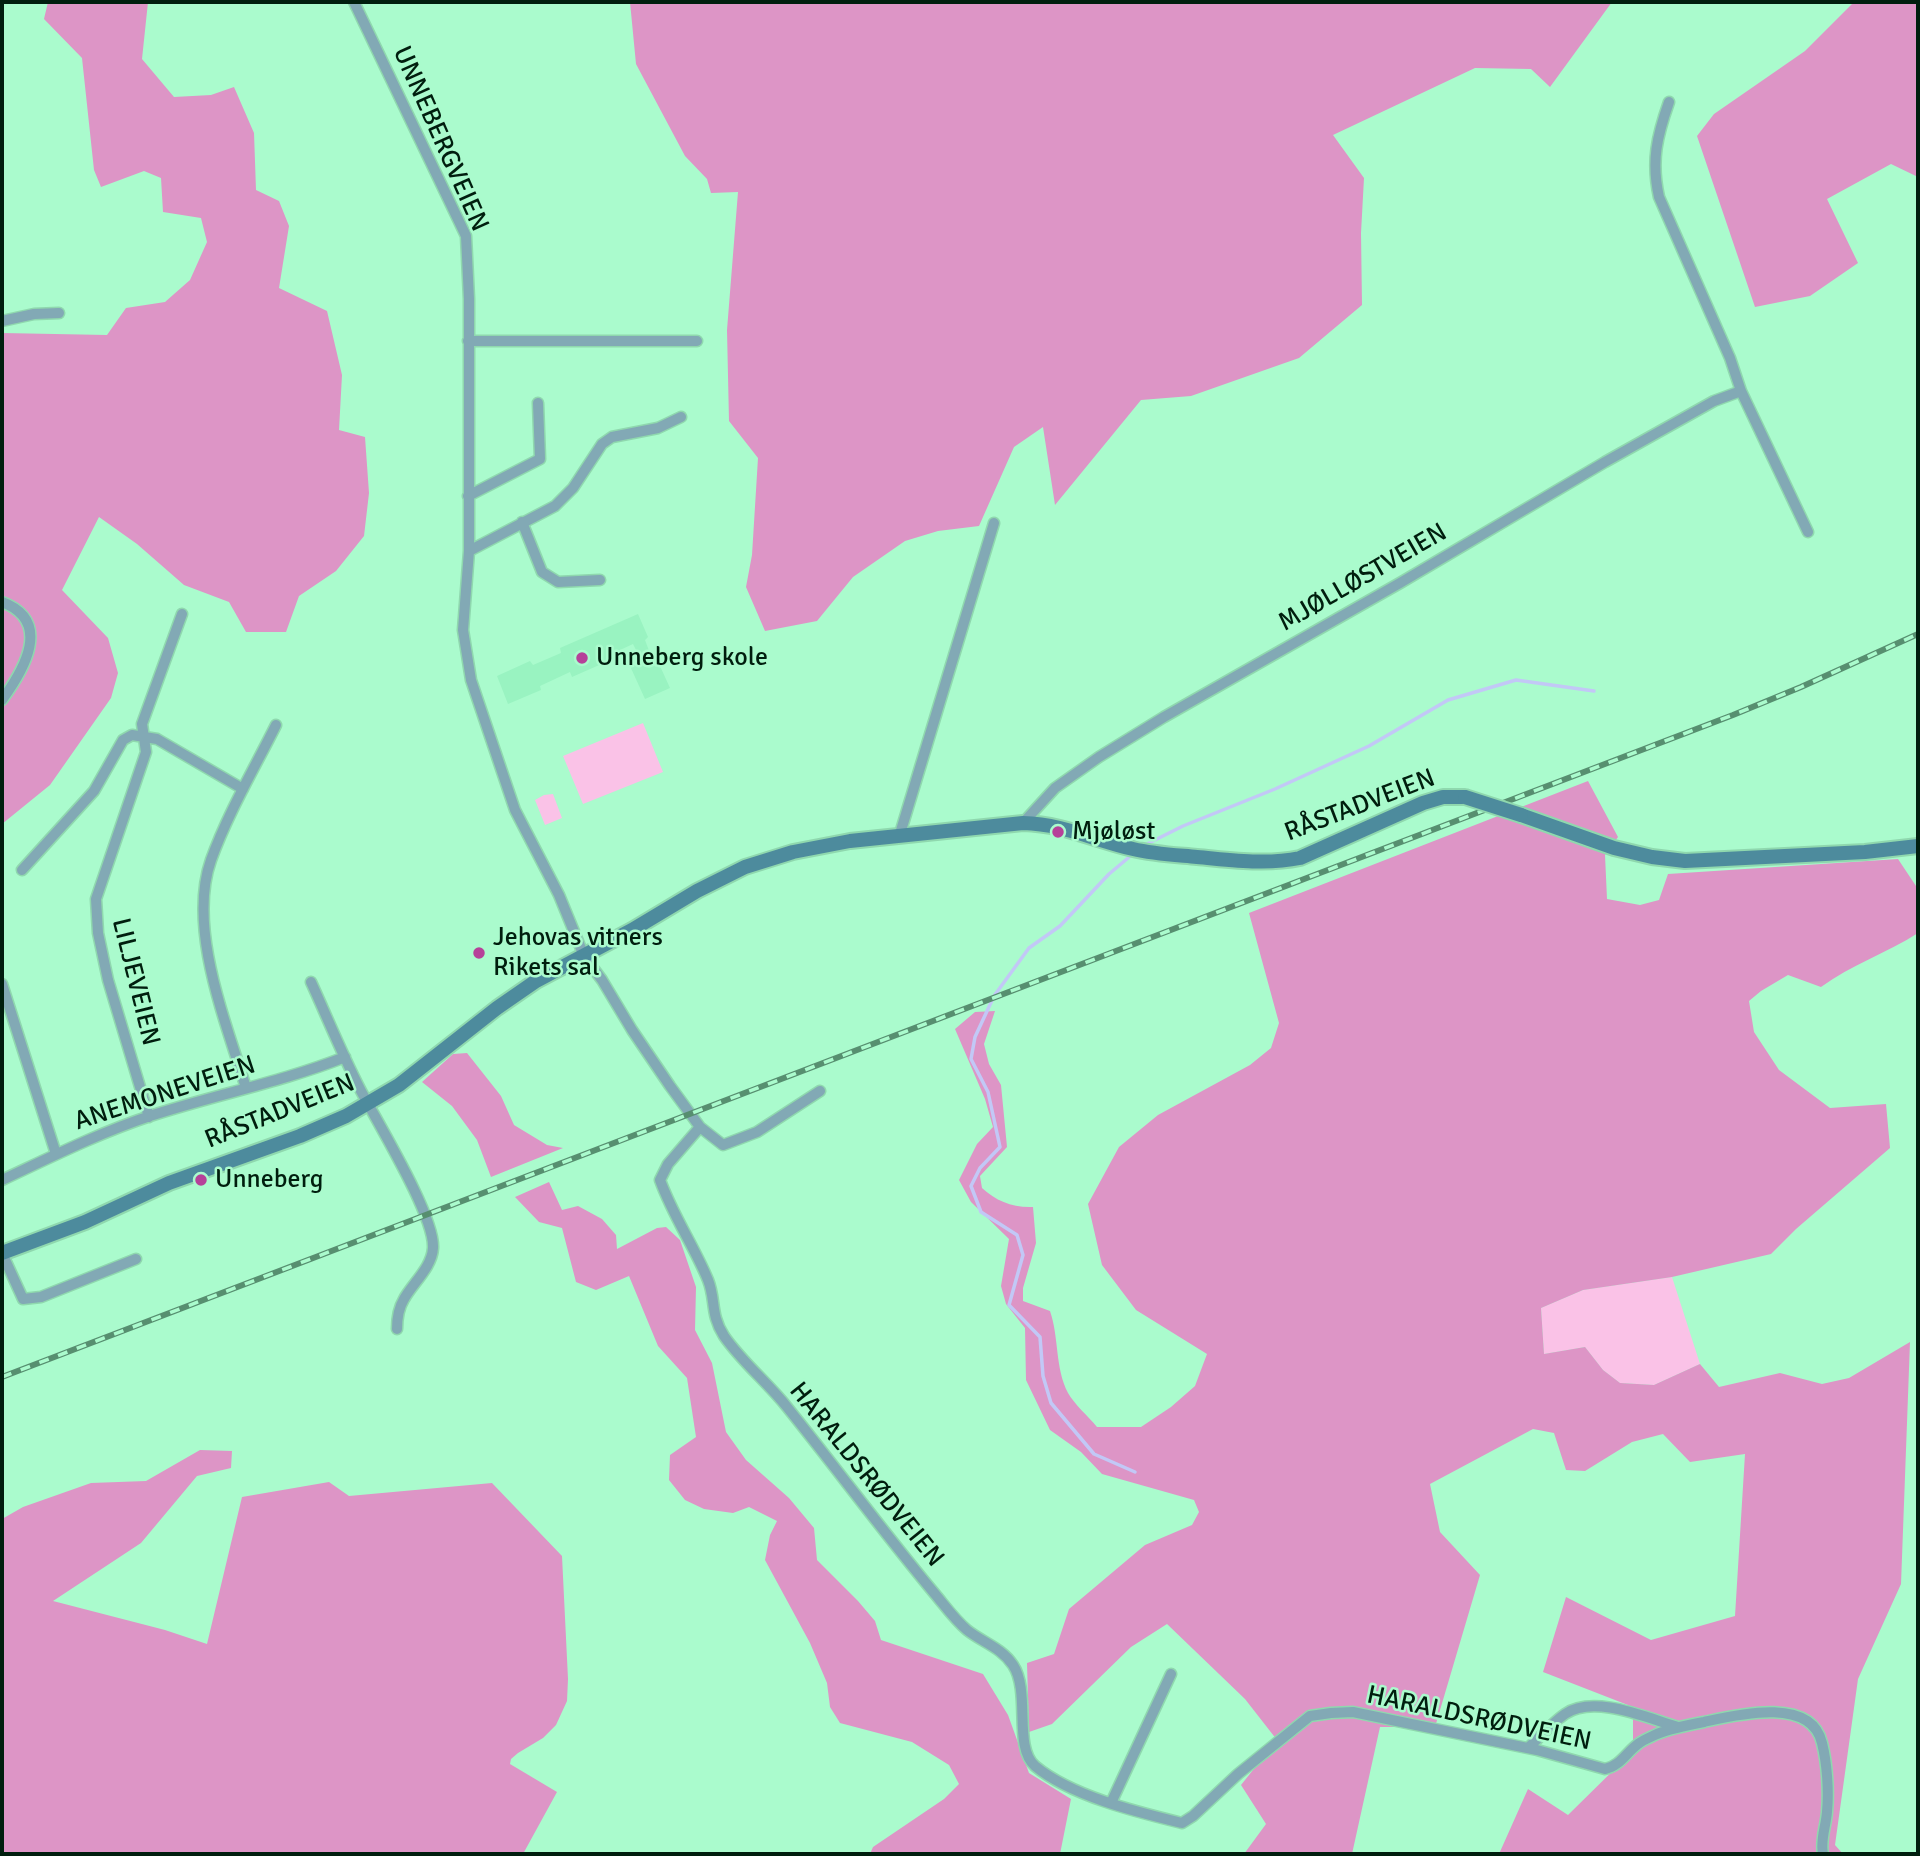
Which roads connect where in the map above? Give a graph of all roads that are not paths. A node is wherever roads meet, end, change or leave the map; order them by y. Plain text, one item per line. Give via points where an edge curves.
1 (354, 2) edge
2 (1669, 102) dead end
3 (59, 313) dead end
4 (2, 321) edge
5 (468, 341) junction
6 (697, 341) dead end
7 (1741, 391) junction
8 (538, 403) dead end
9 (681, 417) dead end
10 (468, 496) junction
11 (522, 522) junction
12 (994, 523) dead end
13 (1808, 533) dead end
14 (469, 551) junction
15 (600, 580) dead end
16 (2, 602) edge
17 (182, 614) dead end
18 (2, 700) edge
19 (276, 725) dead end
20 (144, 737) junction
21 (243, 789) junction
22 (1023, 823) junction
23 (899, 837) junction
24 (1918, 846) edge
25 (22, 870) dead end
26 (584, 956) junction
27 (311, 982) dead end
28 (2, 984) edge
29 (345, 1057) junction
30 (246, 1088) junction
31 (820, 1091) dead end
32 (368, 1104) junction
33 (149, 1117) junction
34 (701, 1127) junction
35 (56, 1154) junction
36 (2, 1180) edge
37 (2, 1253) edge
38 (136, 1259) dead end
39 (397, 1329) dead end
40 (1171, 1674) dead end
41 (1679, 1727) junction
42 (1528, 1748) junction
43 (1111, 1803) junction
44 (1823, 1854) edge

1 - 5 street, UNNEBERGVEIEN via 466,236
2 - 7 street via 1657,134 1654,174 1659,197
3 - 4 street
5 - 6 street
5 - 10 street, UNNEBERGVEIEN
7 - 13 street
7 - 22 street, MJØLLØSTVEIEN via 1714,401 1605,462 1153,724 1055,788
8 - 10 street via 540,459
9 - 11 street via 658,428 612,437 555,506
10 - 14 street, UNNEBERGVEIEN
11 - 14 street
11 - 15 street via 542,572 558,582
12 - 23 street
14 - 26 street, UNNEBERGVEIEN via 463,630 471,680 512,802
16 - 18 street via 26,620 31,641 18,676
17 - 20 street, LILJEVEIEN via 142,724
19 - 21 street
20 - 21 street via 157,739
20 - 25 street via 132,735 123,740 94,791
20 - 33 street, LILJEVEIEN via 146,751 102,878 96,914 108,980
21 - 30 street via 211,862 203,904 209,966
22 - 23 main road, RÅSTADVEIEN
22 - 24 main road, RÅSTADVEIEN, bridge via 1068,828 1153,853 1283,861 1423,803 1453,796 1615,848 1685,861
23 - 26 main road, RÅSTADVEIEN via 813,848 745,867
26 - 32 main road, RÅSTADVEIEN via 514,996
26 - 34 street
27 - 29 street
28 - 35 street
29 - 30 street, ANEMONEVEIEN
29 - 32 street
30 - 33 street, ANEMONEVEIEN
31 - 34 street via 757,1132 723,1145
32 - 37 main road, RÅSTADVEIEN via 300,1136 193,1174
32 - 39 street via 425,1215 433,1245 430,1259 404,1298
33 - 35 street, ANEMONEVEIEN
34 - 43 street, HARALDSRØDVEIEN via 660,1180 709,1283 714,1317 724,1335 937,1597 966,1629 1014,1666 1021,1685 1023,1738 1032,1763 1058,1782
35 - 36 street, ANEMONEVEIEN
37 - 38 street via 26,1300
40 - 43 street
41 - 42 street, HARALDSRØDVEIEN via 1639,1743 1615,1767 1605,1769
41 - 42 street via 1591,1705 1565,1714
41 - 44 street, HARALDSRØDVEIEN via 1764,1711 1812,1724 1823,1744 1826,1772
42 - 43 street, HARALDSRØDVEIEN via 1353,1713 1331,1713 1310,1716 1182,1823

